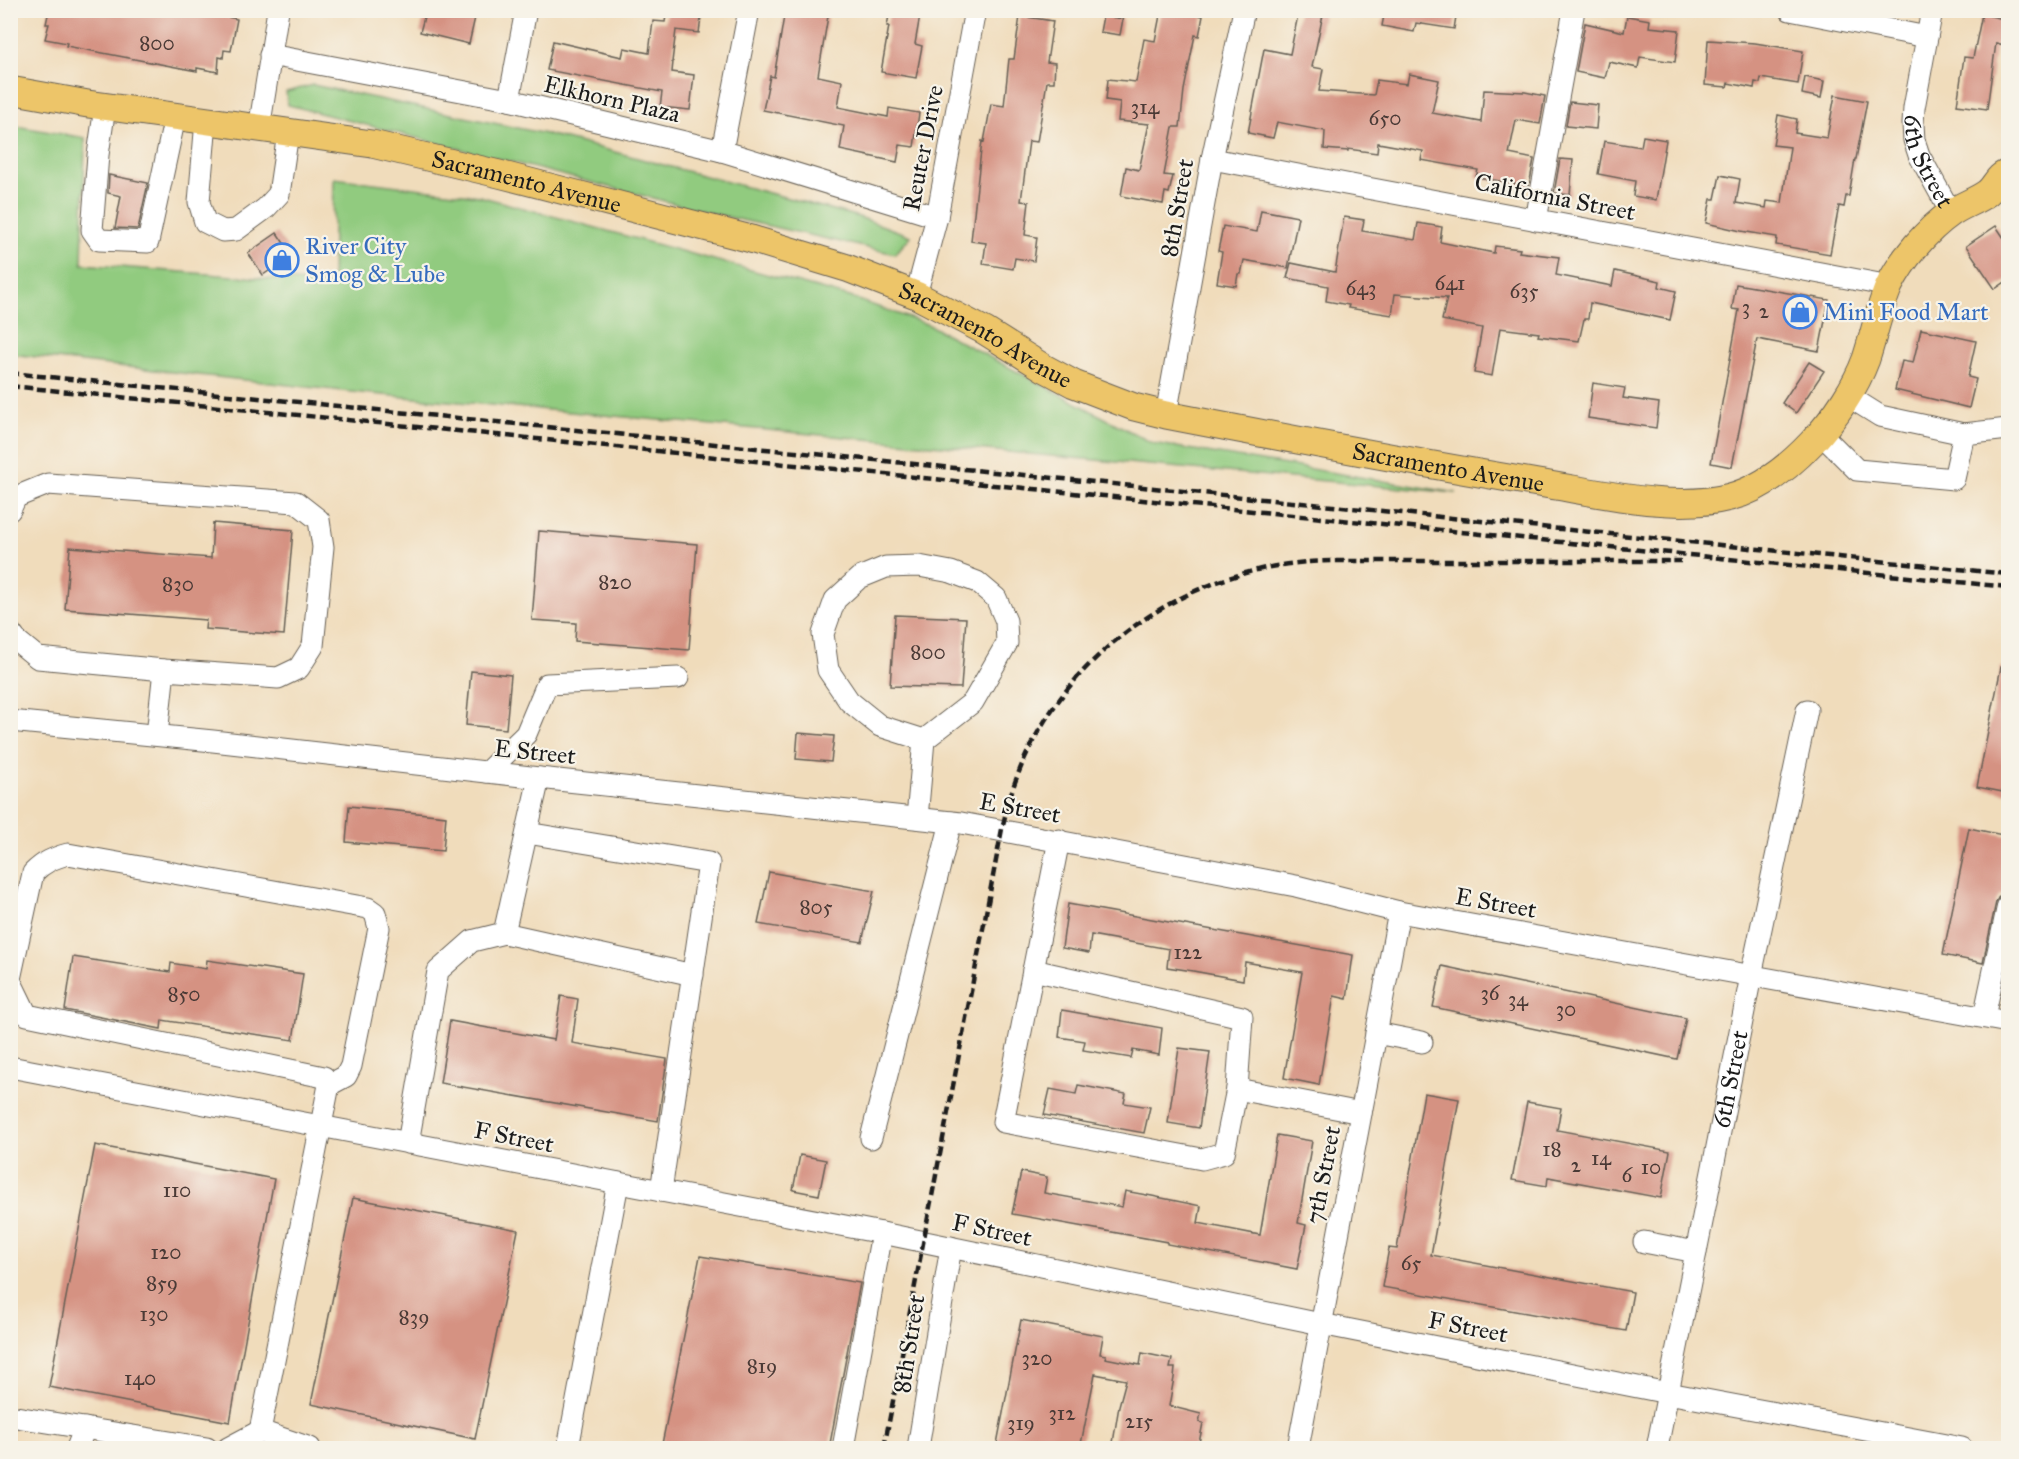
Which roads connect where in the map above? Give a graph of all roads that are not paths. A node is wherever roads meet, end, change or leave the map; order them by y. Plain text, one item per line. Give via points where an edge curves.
1 (278, 10) edge
2 (526, 10) edge
3 (749, 10) edge
4 (975, 10) edge
5 (1244, 10) edge
6 (1574, 10) edge
7 (1790, 10) edge
8 (1932, 10) edge
9 (1928, 37) junction
10 (270, 55) junction
11 (10, 90) edge
12 (509, 100) junction
13 (105, 107) junction
14 (175, 117) junction
15 (206, 121) junction
16 (259, 129) junction
17 (288, 133) junction
18 (722, 151) junction
19 (1212, 159) junction
20 (2008, 173) edge
21 (1998, 197) edge
22 (1951, 213) junction
23 (937, 217) junction
24 (1536, 220) junction
25 (1890, 286) junction
26 (916, 295) junction
27 (1878, 321) joint
28 (1848, 396) junction
29 (1166, 415) junction
30 (2008, 429) edge
31 (1820, 433) junction
32 (1964, 434) junction
33 (10, 510) edge
34 (10, 632) edge
35 (164, 670) junction
36 (678, 678) dead end
37 (1807, 710) dead end
38 (10, 721) edge
39 (157, 735) junction
40 (924, 740) junction
41 (487, 772) junction
42 (539, 778) junction
43 (917, 818) junction
44 (951, 822) junction
45 (527, 833) junction
46 (1059, 840) junction
47 (2008, 904) edge
48 (1399, 912) junction
49 (504, 933) junction
50 (1033, 970) junction
51 (693, 975) junction
52 (1751, 976) junction
53 (10, 979) edge
54 (1984, 1017) junction
55 (2008, 1022) edge
56 (1376, 1032) junction
57 (1422, 1042) dead end
58 (10, 1067) edge
59 (329, 1085) junction
60 (1237, 1089) junction
61 (1361, 1113) junction
62 (322, 1126) junction
63 (871, 1138) dead end
64 (408, 1143) junction
65 (618, 1183) junction
66 (661, 1191) junction
67 (882, 1233) junction
68 (1644, 1242) dead end
69 (951, 1247) junction
70 (1696, 1252) junction
71 (1322, 1324) junction
72 (1668, 1393) junction
73 (10, 1416) edge
74 (85, 1428) junction
75 (260, 1431) junction
76 (77, 1449) edge
77 (207, 1449) edge
78 (228, 1449) edge
79 (310, 1449) edge
80 (568, 1449) edge
81 (843, 1449) edge
82 (918, 1449) edge
83 (1298, 1449) edge
84 (1657, 1449) edge
85 (1962, 1449) edge

1 - 10 street
2 - 12 street
3 - 18 street
4 - 23 street, Reuter Drive
5 - 19 street, 8th Street
6 - 24 street
7 - 9 street
8 - 9 street, 6th Street
9 - 22 street, 6th Street via 1914,108 1914,140
10 - 12 street, Elkhorn Plaza
10 - 16 street
11 - 13 main road, Sacramento Avenue
12 - 18 street, Elkhorn Plaza
13 - 14 main road, Sacramento Avenue
13 - 14 street via 92,230 99,240 148,242
14 - 15 main road, Sacramento Avenue
15 - 16 main road, Sacramento Avenue
15 - 17 street via 199,202 205,222 223,231 236,230 279,194
16 - 17 main road, Sacramento Avenue
17 - 26 main road, Sacramento Avenue via 372,144 751,239 847,268
18 - 23 street, Elkhorn Plaza
19 - 24 street, California Street
19 - 29 street, 8th Street
20 - 21 main road via 2000,175
21 - 22 main road
22 - 25 main road, 6th Street via 1916,247
23 - 26 street, Reuter Drive
24 - 25 street, California Street
25 - 27 main road, 6th Street
26 - 29 main road, Sacramento Avenue via 1074,384
27 - 28 main road, Sacramento Avenue
28 - 31 main road, Sacramento Avenue
28 - 32 street via 1880,416
29 - 31 main road, Sacramento Avenue via 1451,469 1680,502 1732,496 1757,485 1784,468
30 - 32 street
31 - 32 street via 1857,470 1954,479
33 - 35 street via 16,497 48,484 296,502 319,520 323,547 313,646 299,668 278,678
34 - 35 street via 38,658
35 - 39 street
36 - 41 street via 547,684 526,734
37 - 52 street, 6th Street
38 - 39 street, E Street
39 - 41 street, E Street
40 - 40 street via 973,702 1007,643 1006,621 996,598 977,582 919,566 886,567 859,578 835,600 823,634 828,670 849,701 880,726
40 - 43 street
41 - 42 street, E Street
42 - 43 street, E Street
42 - 45 street
43 - 44 street, E Street
44 - 46 street, E Street
44 - 63 street
45 - 49 street
45 - 51 street via 709,863
46 - 48 street, E Street via 1296,886
46 - 50 street
47 - 54 street
48 - 52 street, E Street
48 - 56 street, 7th Street
49 - 51 street
49 - 64 street via 472,941 438,971
50 - 60 street via 1242,1017
50 - 60 street via 1003,1122 1202,1159 1224,1153
51 - 66 street
52 - 54 street, E Street
52 - 70 street, 6th Street
53 - 59 street via 27,1015 324,1077
53 - 59 street via 33,873 42,864 68,854 368,908 375,913 379,928 351,1066 346,1076
54 - 55 street, E Street
56 - 57 street
56 - 61 street, 7th Street
58 - 62 street, F Street
59 - 62 street
60 - 61 street
61 - 71 street, 7th Street
62 - 64 street, F Street
62 - 75 street
64 - 65 street, F Street
65 - 66 street, F Street
65 - 80 street
66 - 67 street, F Street
67 - 69 street, F Street
67 - 81 street
68 - 70 street
69 - 71 street, F Street
69 - 82 street, 8th Street
70 - 72 street, 6th Street
71 - 72 street, F Street
71 - 83 street, 7th Street
72 - 84 street, 6th Street
72 - 85 street, F Street
73 - 74 street
74 - 76 street
74 - 77 street
75 - 78 street
75 - 79 street

